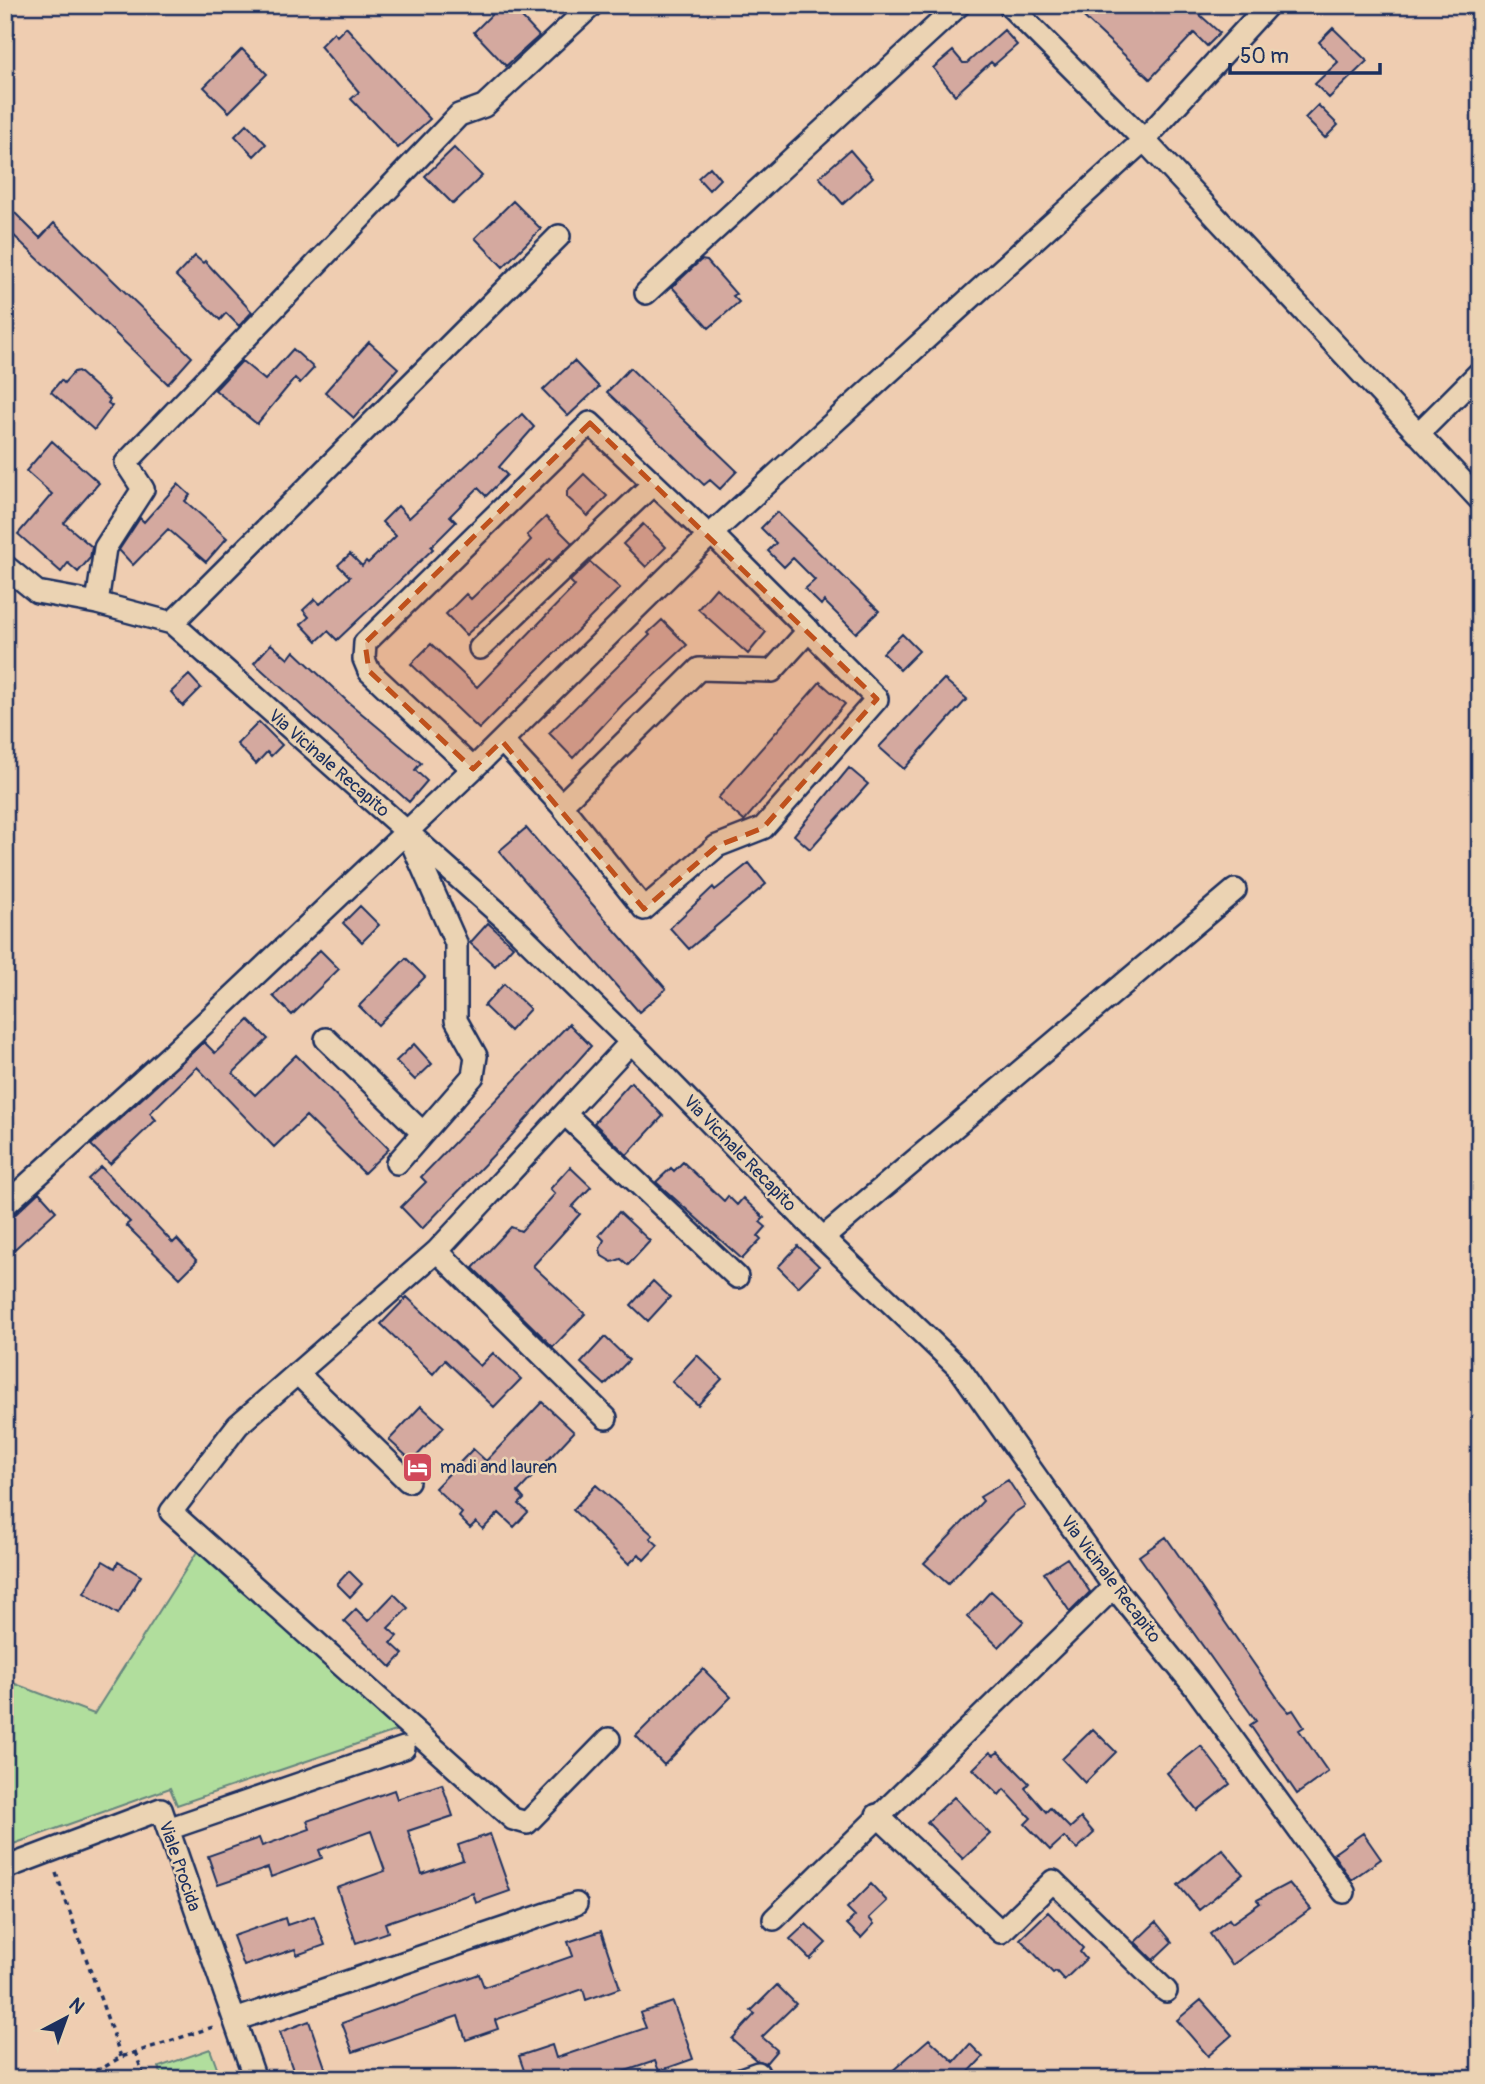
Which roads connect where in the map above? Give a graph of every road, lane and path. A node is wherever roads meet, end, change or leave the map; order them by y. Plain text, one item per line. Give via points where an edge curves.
1 (592, 5) edge
2 (959, 5) edge
3 (1009, 5) edge
4 (1268, 5) edge
5 (1144, 140) junction
6 (559, 236) dead end
7 (646, 293) dead end
8 (1480, 372) edge
9 (1418, 434) junction
10 (653, 484) junction
11 (1480, 500) edge
12 (711, 535) junction
13 (5, 566) edge
14 (97, 603) junction
15 (172, 623) junction
16 (809, 630) junction
17 (480, 648) dead end
18 (502, 741) junction
19 (473, 769) junction
20 (561, 805) junction
21 (407, 831) junction
22 (1235, 890) dead end
23 (326, 1039) dead end
24 (631, 1042) junction
25 (565, 1114) junction
26 (424, 1133) junction
27 (397, 1163) dead end
28 (5, 1205) edge
29 (823, 1238) junction
30 (438, 1251) junction
31 (737, 1277) dead end
32 (297, 1373) junction
33 (607, 1418) dead end
34 (408, 1481) dead end
35 (1114, 1587) junction
36 (610, 1739) dead end
37 (404, 1748) dead end
38 (877, 1815) junction
39 (168, 1829) junction
40 (5, 1868) edge
41 (56, 1872) dead end
42 (1344, 1892) dead end
43 (576, 1904) dead end
44 (774, 1919) dead end
45 (1166, 1991) dead end
46 (234, 2020) junction
47 (135, 2052) junction
48 (121, 2057) junction
49 (68, 2079) edge
50 (145, 2079) edge
51 (256, 2079) edge

1 - 14 street via 484,106 459,115 126,463 143,489 105,548
2 - 7 street
3 - 5 street
4 - 5 street
5 - 9 street
5 - 12 street
6 - 15 street
8 - 9 street
9 - 11 street
10 - 12 street
10 - 17 street
10 - 19 street via 590,423 365,643 369,671
12 - 16 street
12 - 18 street
13 - 14 street, Via Vicinale Recapito via 37,592
14 - 15 street, Via Vicinale Recapito
15 - 21 street, Via Vicinale Recapito
16 - 20 street via 772,671 699,669
16 - 20 street via 877,699 763,828 717,846 644,909
18 - 19 street
18 - 20 street
19 - 21 street
21 - 24 street, Via Vicinale Recapito via 513,926
21 - 26 street via 456,943 457,1020 475,1056 473,1076
21 - 28 street
22 - 29 street
23 - 26 street
24 - 25 street
24 - 29 street, Via Vicinale Recapito
25 - 30 street
25 - 31 street
26 - 27 street
29 - 35 street, Via Vicinale Recapito via 960,1370
30 - 32 street
30 - 33 street
32 - 34 street
32 - 36 street via 238,1425 171,1512 513,1819 527,1823
35 - 38 street
35 - 42 street, Via Vicinale Recapito via 1194,1686
37 - 39 street
38 - 44 street
38 - 45 street via 1001,1932 1053,1881
39 - 40 street, Viale Procida via 160,1810
39 - 46 street, Viale Procida
41 - 48 path
43 - 46 street
46 - 47 path
46 - 51 street, Viale Procida
47 - 48 path
47 - 50 path
48 - 49 path

